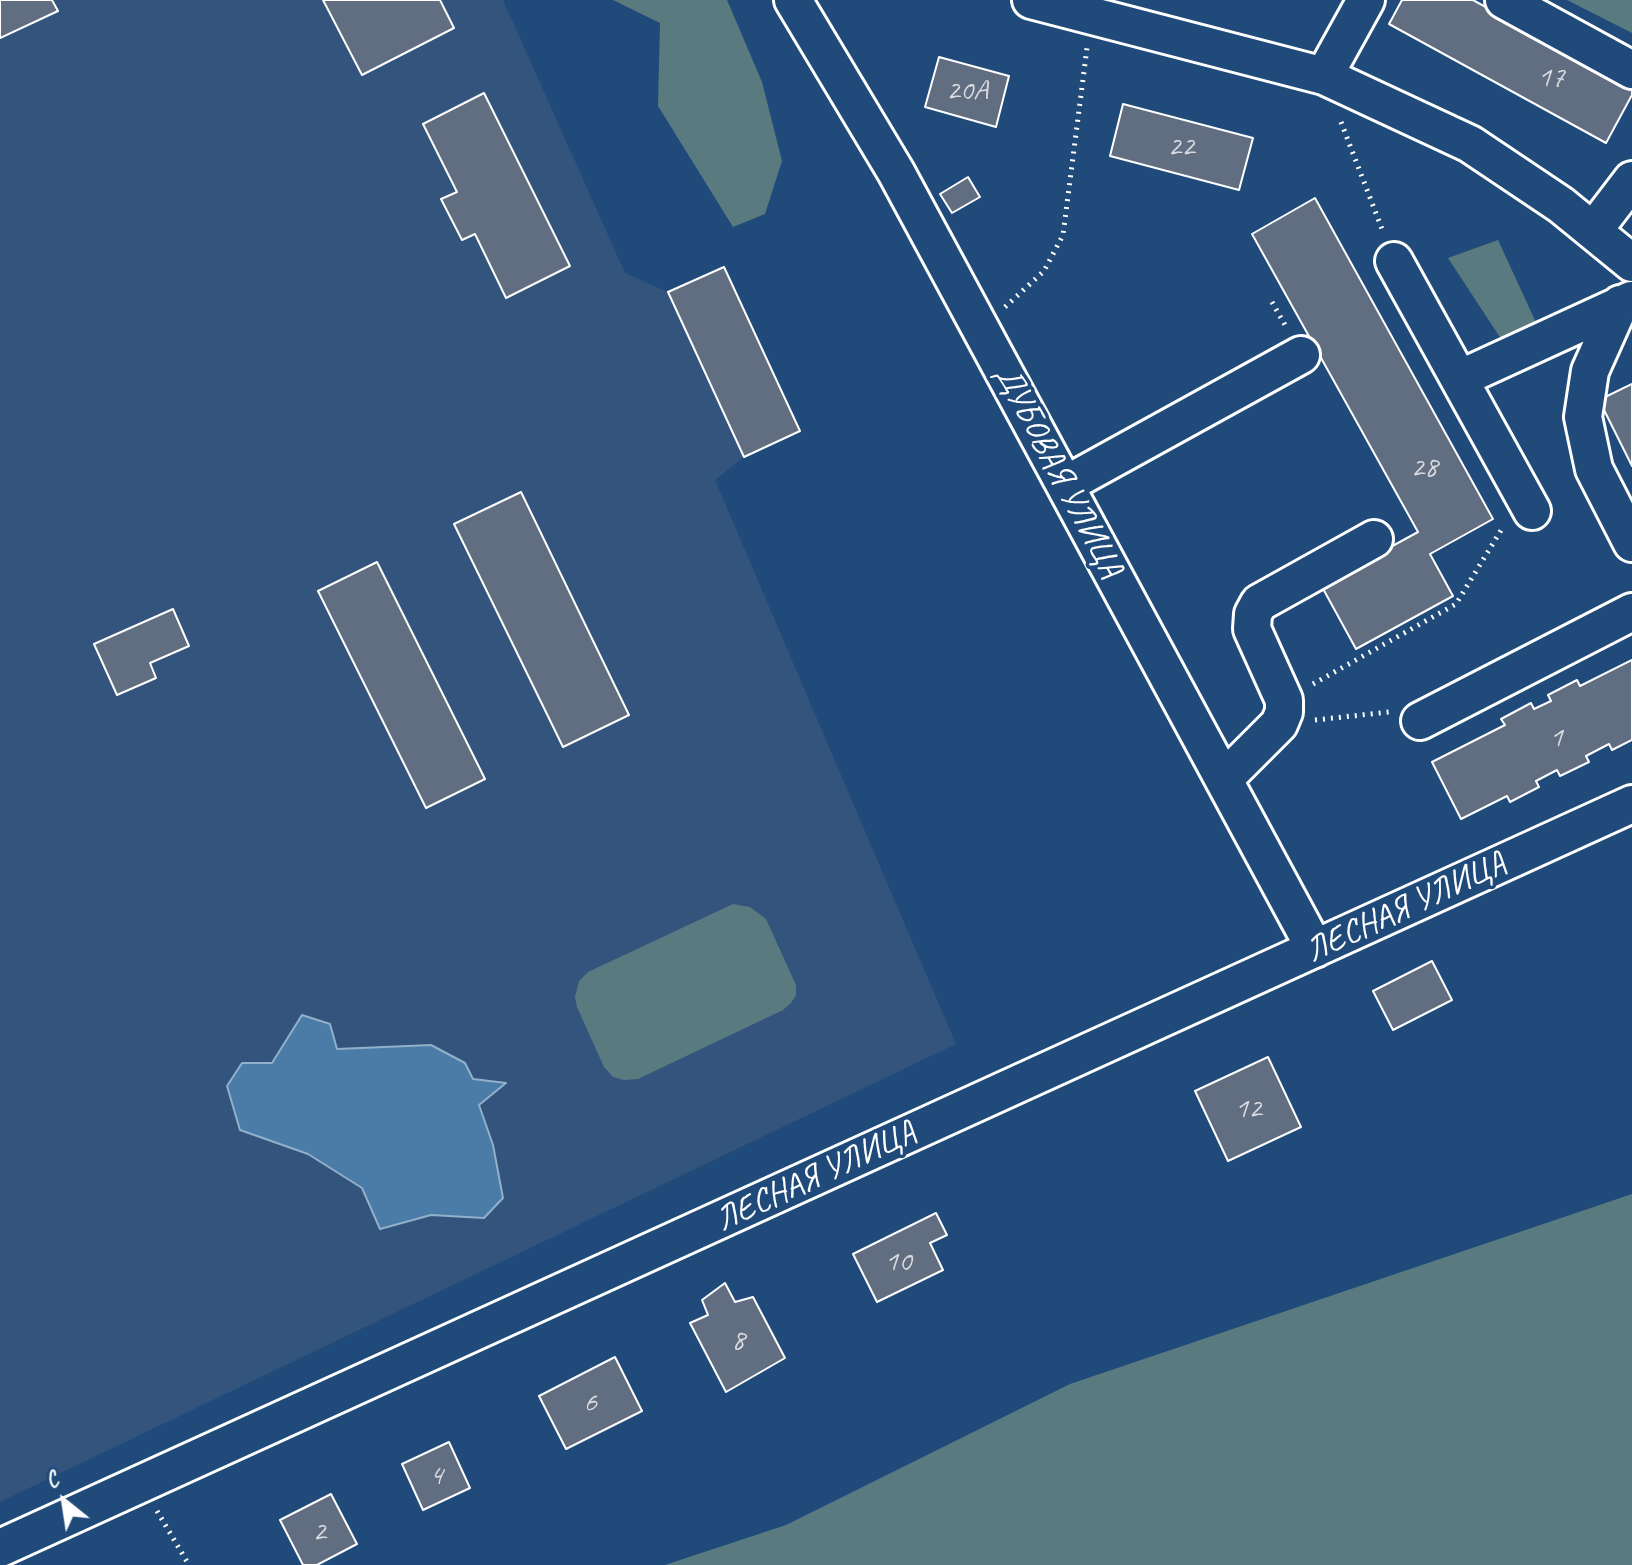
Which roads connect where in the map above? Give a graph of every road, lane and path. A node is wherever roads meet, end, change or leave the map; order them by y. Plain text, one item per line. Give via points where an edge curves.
1 (793, 0) edge
2 (1031, 0) edge
3 (1366, 0) edge
4 (1504, 0) edge
5 (1084, 8) edge
6 (1632, 70) edge
7 (1324, 76) junction
8 (1353, 155) dead end
9 (1632, 180) edge
10 (1593, 231) junction
11 (1394, 261) joint
12 (1632, 263) edge
13 (1626, 302) edge
14 (981, 330) junction
15 (1301, 355) dead end
16 (1459, 379) junction
17 (1065, 485) junction
18 (1520, 516) joint
19 (1374, 539) dead end
20 (1632, 543) edge
21 (1632, 612) edge
22 (1281, 712) junction
23 (1420, 721) joint
24 (1224, 779) junction
25 (1632, 804) edge
26 (1315, 949) junction
27 (141, 1484) junction
28 (0, 1548) edge
29 (189, 1565) edge

1 - 14 street, ДУБОВАЯ УЛИЦА via 896,172
2 - 5 street
3 - 7 street
4 - 6 street
5 - 7 street
5 - 14 path via 1089,32 1063,235 1044,271
7 - 10 street via 1470,144
8 - 11 path
9 - 10 street
10 - 12 street
11 - 16 street
13 - 16 street
13 - 20 street via 1590,371 1583,417 1594,469
14 - 17 street, ДУБОВАЯ УЛИЦА
15 - 17 street
16 - 18 street
17 - 24 street, ДУБОВАЯ УЛИЦА
18 - 22 path via 1456,604
19 - 22 street via 1259,603 1253,614 1252,629
21 - 23 street
22 - 23 path via 1404,710
22 - 24 street
24 - 26 street, ДУБОВАЯ УЛИЦА
25 - 26 street, ЛЕСНАЯ УЛИЦА
26 - 27 street, ЛЕСНАЯ УЛИЦА
27 - 28 street, ЛЕСНАЯ УЛИЦА
27 - 29 path

